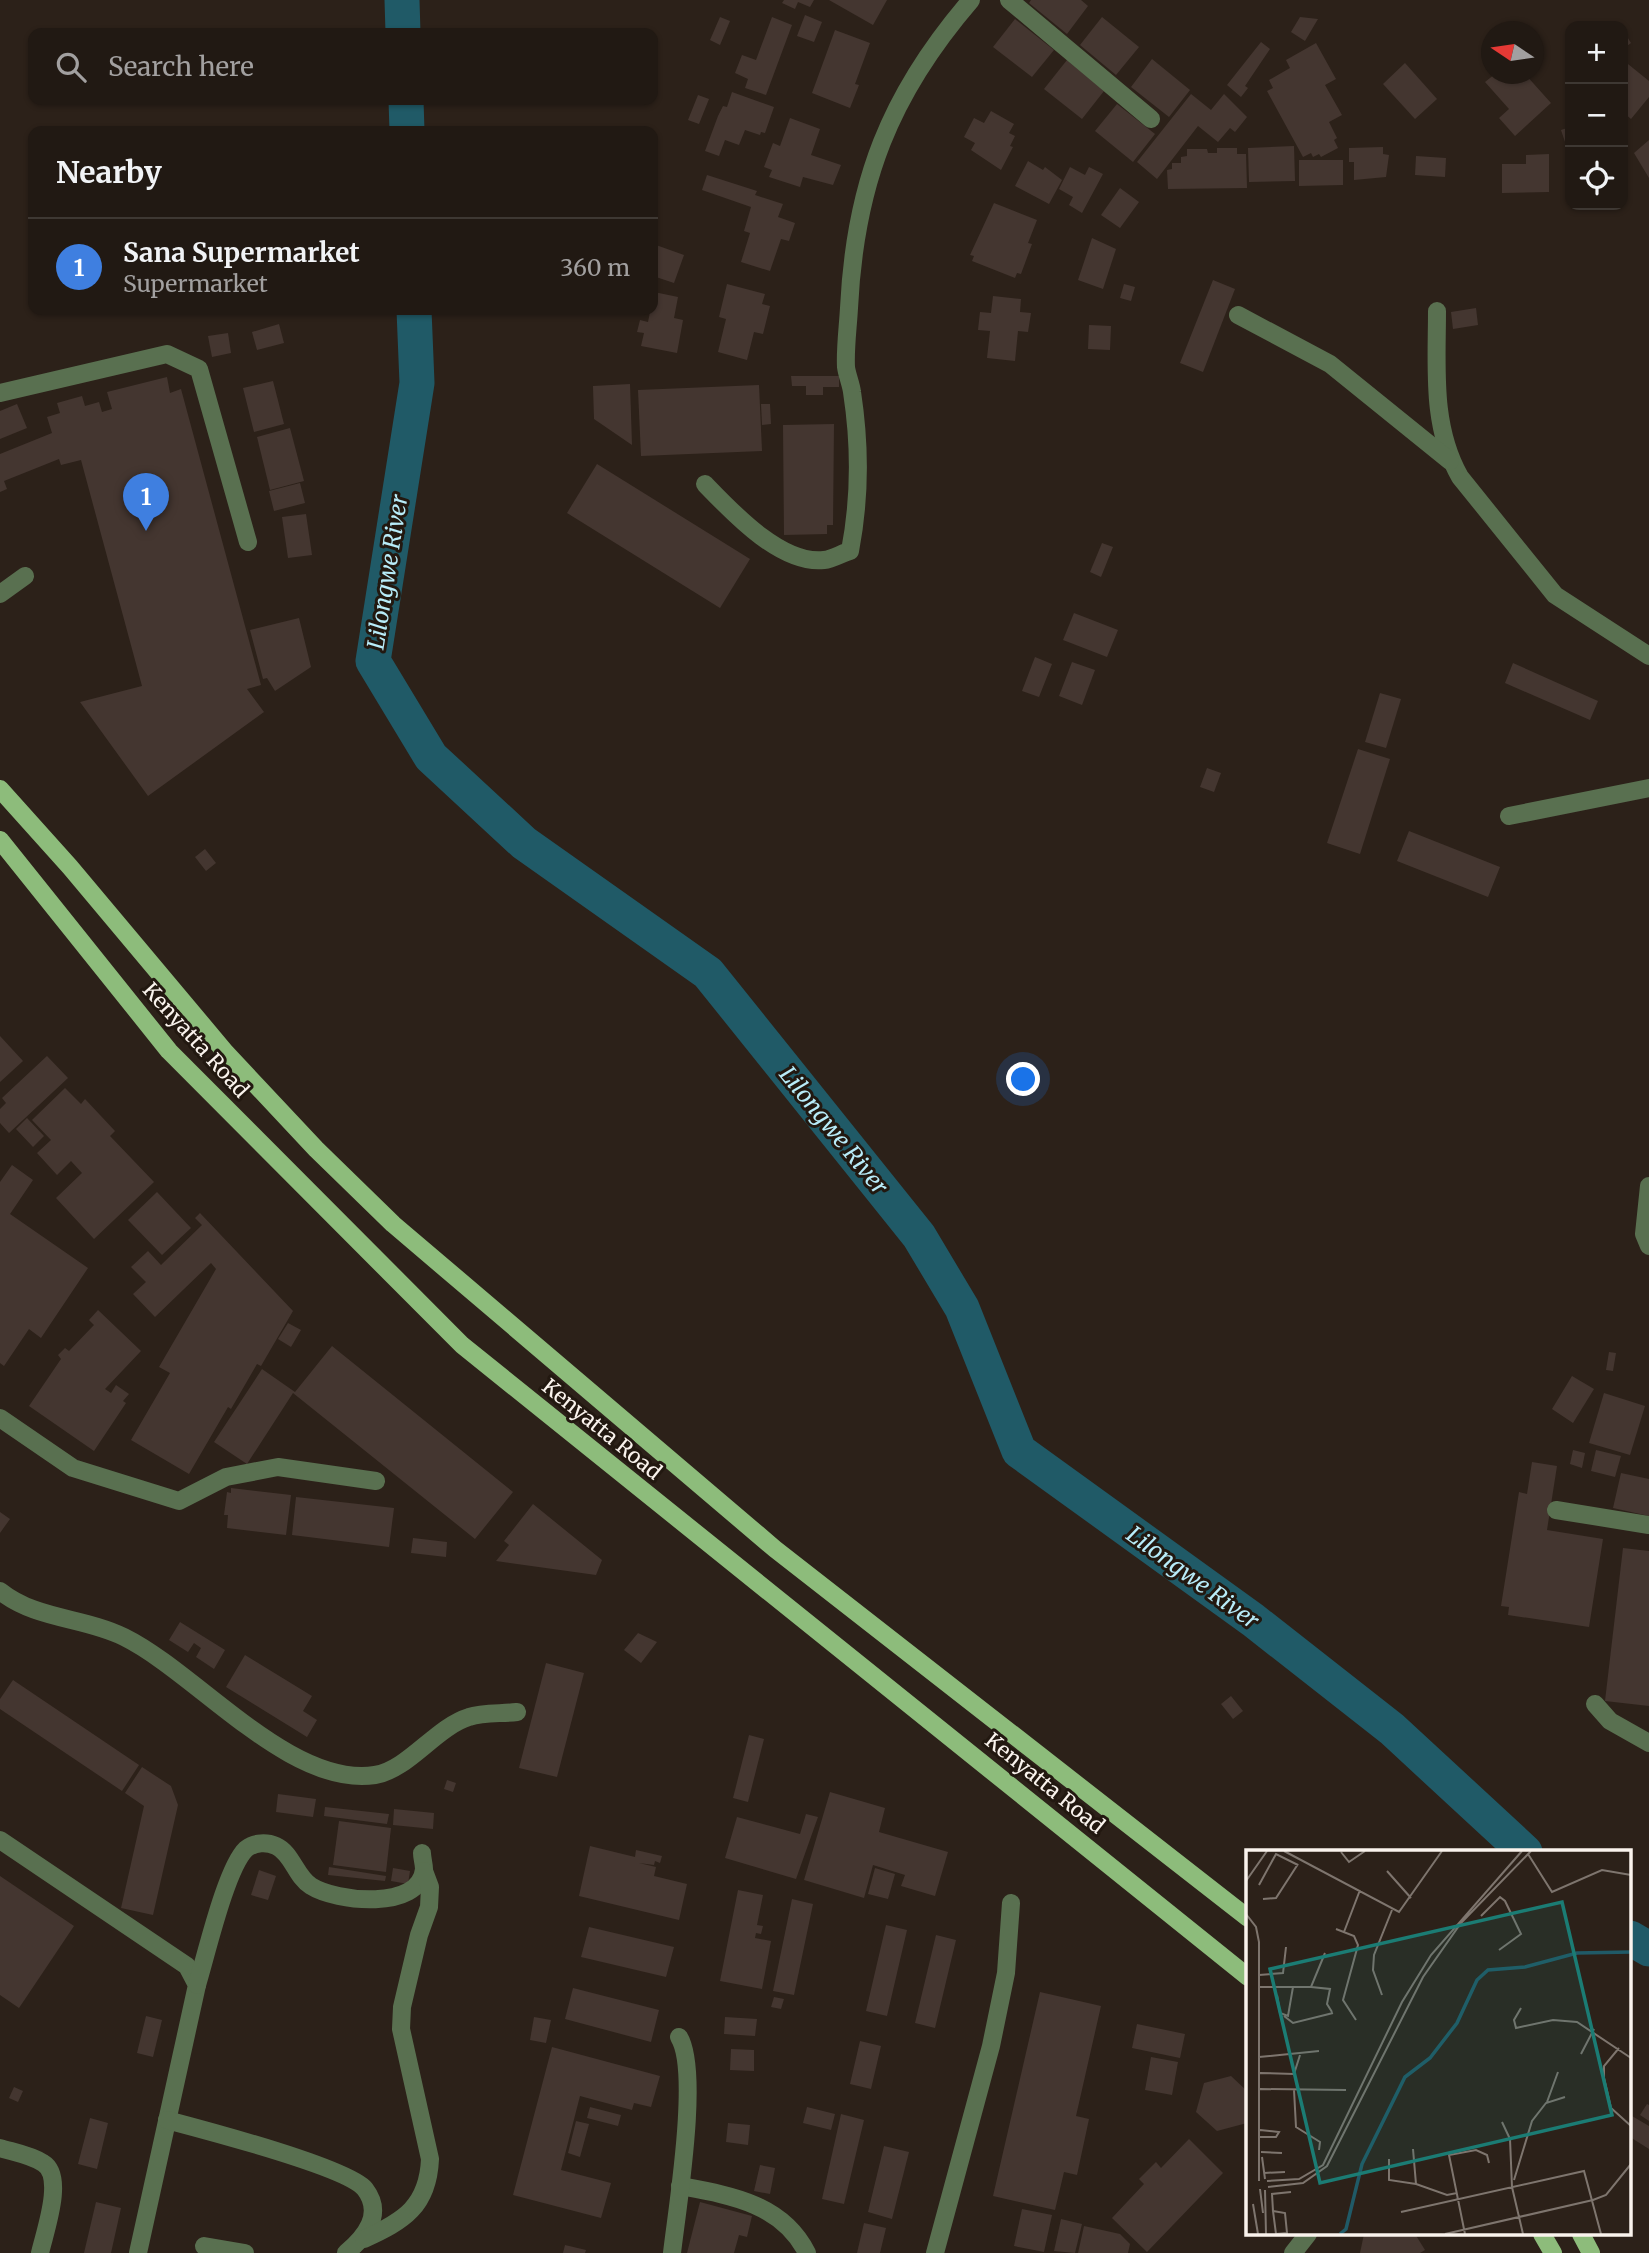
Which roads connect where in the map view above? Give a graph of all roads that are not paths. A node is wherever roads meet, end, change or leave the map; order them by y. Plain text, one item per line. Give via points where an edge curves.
1 (971, 0) edge
2 (1009, 0) edge
3 (1152, 119) dead end
4 (1437, 311) dead end
5 (1238, 315) dead end
6 (0, 393) edge
7 (1450, 461) junction
8 (705, 484) dead end
9 (248, 542) dead end
10 (25, 576) dead end
11 (0, 594) edge
12 (1649, 656) edge
13 (1649, 788) edge
14 (0, 789) edge
15 (1509, 816) dead end
16 (0, 841) edge
17 (1649, 1186) edge
18 (1649, 1245) edge
19 (0, 1418) edge
20 (376, 1481) dead end
21 (1556, 1510) dead end
22 (1649, 1525) edge
23 (0, 1591) edge
24 (1595, 1704) dead end
25 (517, 1712) dead end
26 (1649, 1743) edge
27 (0, 1840) edge
28 (1011, 1903) dead end
29 (1246, 1916) edge
30 (1246, 1975) edge
31 (197, 1985) junction
32 (679, 2037) dead end
33 (167, 2120) junction
34 (0, 2148) edge
35 (680, 2186) junction
36 (1306, 2236) edge
37 (1543, 2236) edge
38 (1582, 2236) edge
39 (364, 2239) junction
40 (204, 2246) dead end
41 (40, 2253) edge
42 (138, 2253) edge
43 (245, 2253) edge
44 (346, 2253) edge
45 (672, 2253) edge
46 (807, 2253) edge
47 (935, 2253) edge
48 (1293, 2253) edge
49 (1553, 2253) edge
50 (1591, 2253) edge

1 - 8 street via 919,66 880,145 855,239 846,366 859,505 850,551 823,560 786,553 736,516
2 - 3 street
4 - 7 street via 1436,400
5 - 7 street via 1330,364
6 - 9 street via 167,354 199,369
7 - 12 street via 1555,595
10 - 11 street
13 - 15 street
14 - 29 main road, Kenyatta Road via 226,1053 393,1224 775,1549
16 - 30 main road, Kenyatta Road via 169,1052 462,1345
17 - 18 street via 1644,1234
19 - 20 street via 72,1468 179,1502 226,1477 278,1467
21 - 22 street
23 - 25 street via 34,1610 123,1636 285,1752 346,1775 391,1771 469,1717
24 - 26 street via 1610,1721
27 - 31 street via 187,1966
28 - 47 street via 1006,1973 991,2046
31 - 33 street
31 - 39 street via 227,1889 247,1849 262,1842 279,1847 311,1886 351,1900 370,1901 414,1887 423,1862 430,1886 429,1907 402,2007 401,2029 430,2160 429,2179 421,2201 393,2226
32 - 35 street via 688,2063
33 - 39 street via 321,2168 364,2188 373,2206
33 - 42 street
34 - 41 street via 43,2163 52,2171 55,2183
35 - 45 street
35 - 46 street via 742,2197 778,2218 799,2237
36 - 48 street
37 - 49 main road
38 - 50 main road
39 - 44 street
40 - 43 street

